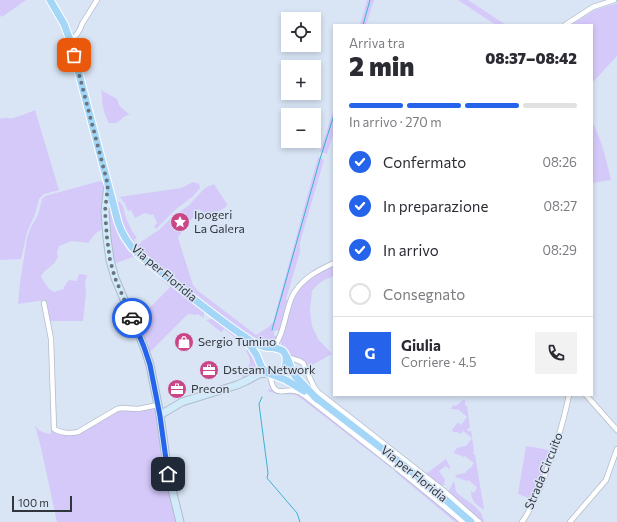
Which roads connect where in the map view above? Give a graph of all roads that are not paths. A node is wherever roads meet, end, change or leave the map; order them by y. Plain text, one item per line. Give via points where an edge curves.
1 (50, 0) edge
2 (97, 0) edge
3 (614, 0) edge
4 (607, 1) edge
5 (567, 24) edge
6 (70, 40) junction
7 (108, 185) junction
8 (333, 262) edge
9 (44, 303) dead end
10 (232, 328) junction
11 (278, 341) junction
12 (271, 348) junction
13 (285, 358) junction
14 (298, 360) junction
15 (260, 364) junction
16 (270, 374) junction
17 (254, 377) junction
18 (569, 396) edge
19 (587, 396) edge
20 (317, 399) junction
21 (158, 405) junction
22 (160, 416) junction
23 (617, 430) edge
24 (617, 449) edge
25 (180, 522) edge
26 (463, 522) edge
27 (471, 522) edge
28 (480, 522) edge
29 (522, 522) edge
30 (570, 522) edge

1 - 6 main road, Via per Floridia
2 - 6 street via 76,37
3 - 4 street
4 - 5 street
6 - 7 main road, Via per Floridia
7 - 10 main road, Via per Floridia via 120,228 129,244 139,255
7 - 21 main road via 105,211 110,260 150,365
8 - 11 street via 314,272 293,294
9 - 21 street via 52,339 54,429 62,433 78,432 117,409 138,409
10 - 12 main road via 250,341
10 - 15 main road via 252,348
11 - 12 street
11 - 13 street
12 - 13 main road via 277,348
12 - 15 main road via 262,353
13 - 14 street
13 - 14 street
13 - 16 main road via 280,372
13 - 20 main road via 297,379
14 - 28 street via 303,364 318,392
15 - 16 main road
15 - 17 main road
16 - 17 main road via 259,374
16 - 20 main road via 292,383
16 - 26 street via 275,389 304,395
17 - 22 main road via 182,402
18 - 29 street, Strada Circuito via 546,473
19 - 23 street
20 - 27 main road, Via per Floridia via 402,464
21 - 22 main road
22 - 25 main road via 168,474
24 - 30 street via 606,480

